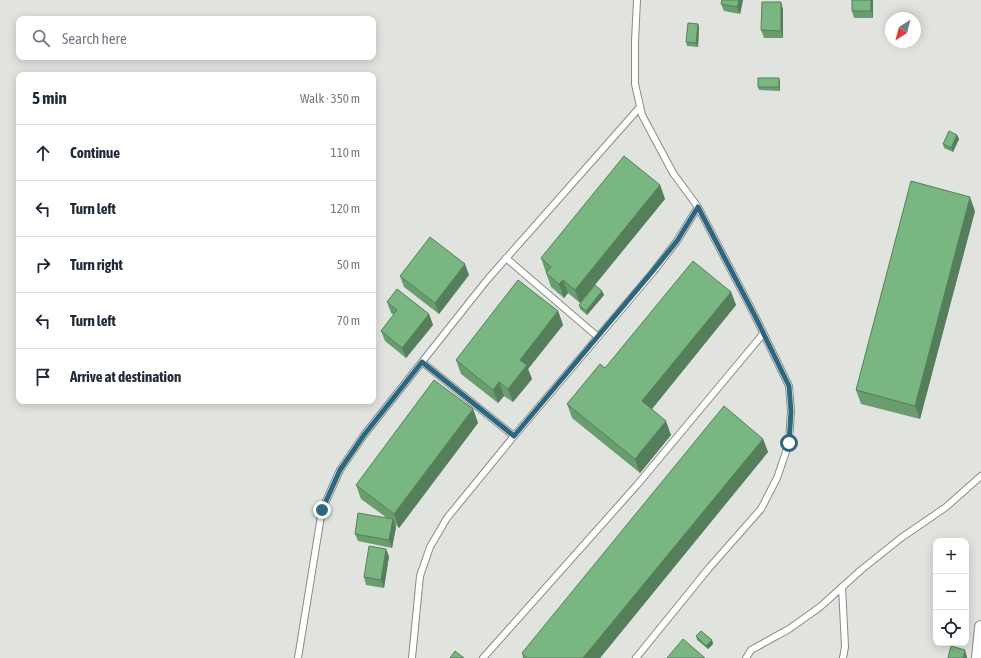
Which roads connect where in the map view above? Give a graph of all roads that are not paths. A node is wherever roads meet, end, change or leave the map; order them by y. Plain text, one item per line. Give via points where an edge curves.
1 (637, 0) edge
2 (640, 107) junction
3 (698, 207) junction
4 (506, 258) junction
5 (763, 334) junction
6 (598, 337) junction
7 (422, 362) junction
8 (514, 436) junction
9 (981, 476) edge
10 (842, 587) junction
11 (981, 630) edge
12 (298, 658) edge
13 (412, 658) edge
14 (483, 658) edge
15 (636, 658) edge
16 (746, 658) edge
17 (843, 658) edge
18 (978, 658) edge

1 - 2 lane via 634,84
2 - 3 lane via 673,173
2 - 4 lane
3 - 5 lane
3 - 6 lane via 677,241
4 - 6 lane
4 - 7 lane
5 - 14 lane via 637,485
5 - 15 lane via 789,386 789,443 777,478 760,509
6 - 8 lane
7 - 8 lane
7 - 12 lane via 364,435 340,470 322,510
8 - 13 lane via 447,518 430,547 420,576
9 - 10 lane via 946,507 901,538
10 - 16 lane via 820,607 789,629 751,650
10 - 17 lane via 845,647
11 - 18 street

